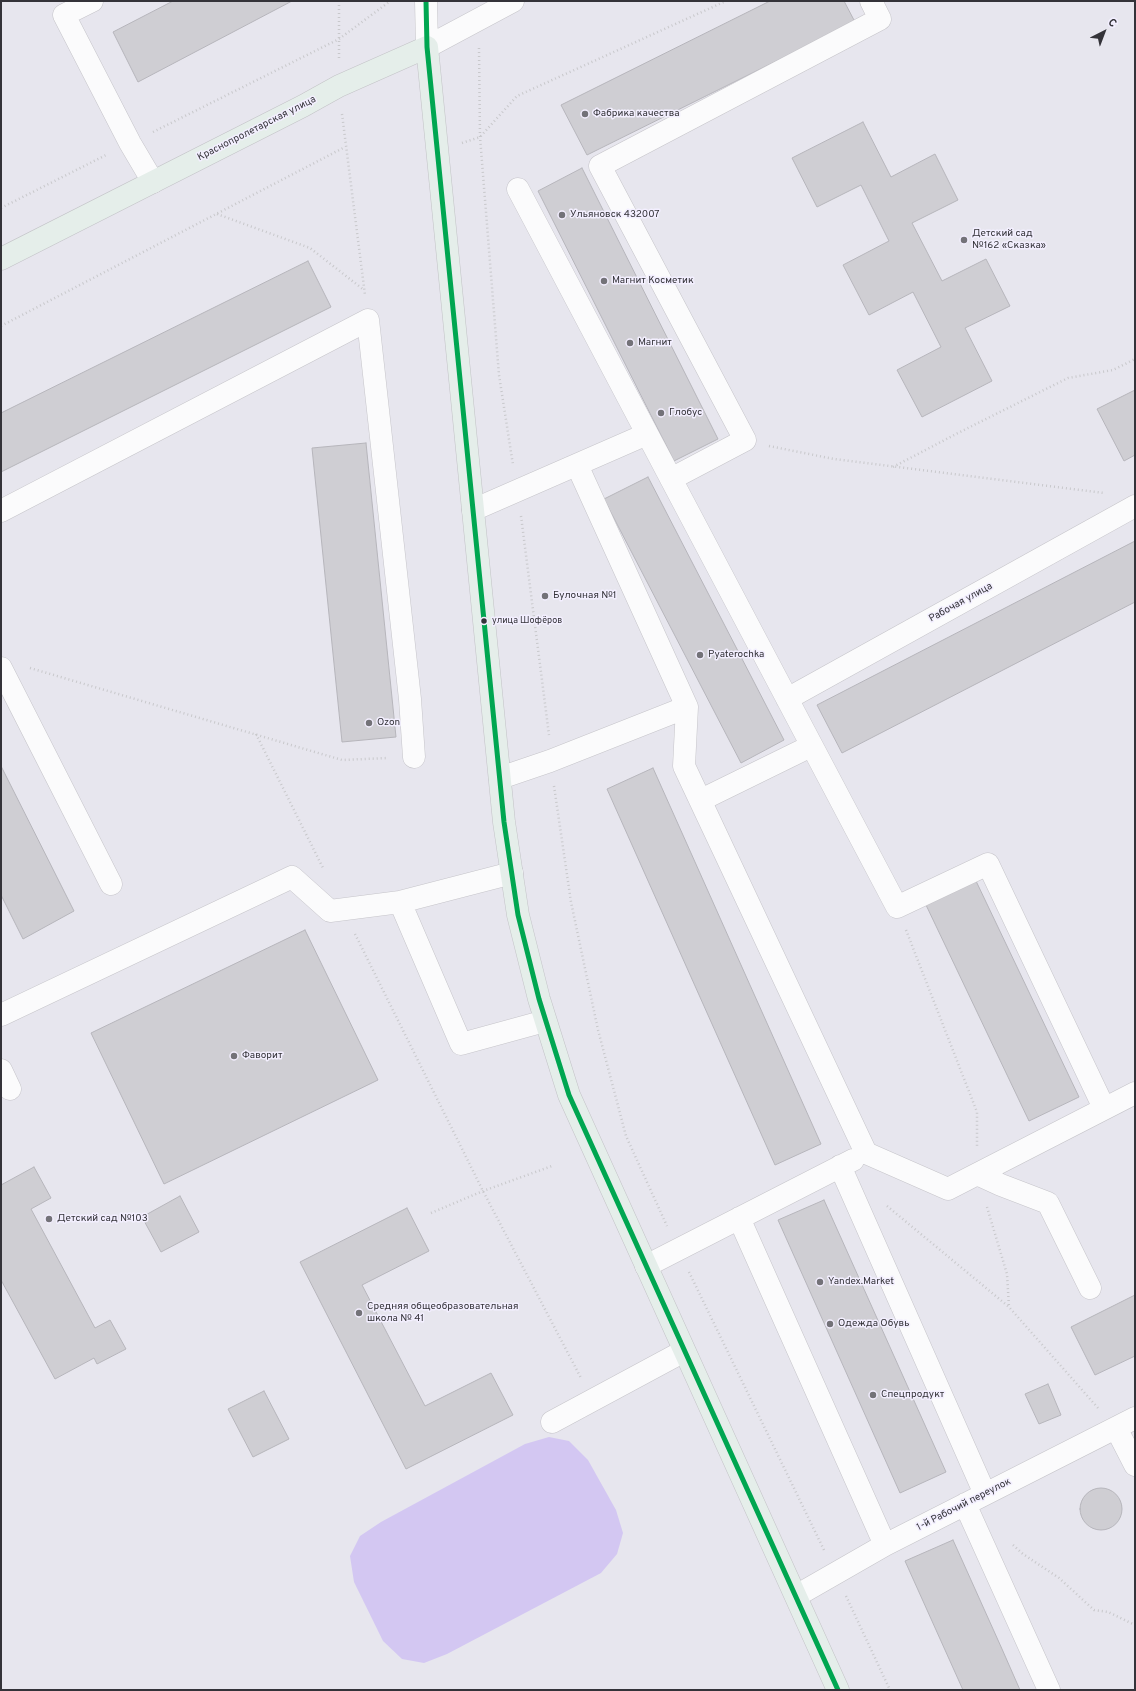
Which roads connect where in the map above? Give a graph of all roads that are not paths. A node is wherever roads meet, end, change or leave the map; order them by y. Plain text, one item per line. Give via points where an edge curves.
1 (92, 1) edge
2 (426, 1) edge
3 (513, 1) edge
4 (871, 1) edge
5 (427, 47) junction
6 (152, 182) junction
7 (518, 189) dead end
8 (1, 259) edge
9 (647, 434) junction
10 (577, 465) junction
11 (671, 479) junction
12 (1135, 506) edge
13 (473, 510) junction
14 (1, 511) edge
15 (1, 668) edge
16 (787, 699) junction
17 (687, 707) junction
18 (811, 746) junction
19 (414, 757) road end
20 (500, 778) junction
21 (701, 800) junction
22 (512, 873) junction
23 (110, 884) dead end
24 (400, 902) junction
25 (1, 1015) edge
26 (545, 1021) junction
27 (1135, 1093) edge
28 (1104, 1108) junction
29 (866, 1152) junction
30 (840, 1166) junction
31 (977, 1174) junction
32 (739, 1218) junction
33 (646, 1266) junction
34 (1090, 1288) dead end
35 (684, 1351) junction
36 (552, 1422) dead end
37 (1126, 1423) edge
38 (1135, 1465) edge
39 (985, 1494) junction
40 (966, 1504) junction
41 (885, 1545) junction
42 (796, 1596) junction
43 (838, 1690) edge
44 (1050, 1690) edge

1 - 6 street via 64,15
2 - 5 street
3 - 5 street, Краснопролетарская улица
4 - 11 street via 880,19 600,166 745,440
5 - 6 main road, Краснопролетарская улица via 339,86
5 - 13 main road
6 - 8 main road, Краснопролетарская улица
7 - 9 street
9 - 10 street
9 - 11 street
10 - 13 street
10 - 17 street
11 - 16 street
12 - 16 street, Рабочая улица
13 - 20 main road
14 - 19 street via 368,320 410,699
15 - 23 street
16 - 18 street
17 - 20 street
17 - 21 street via 684,766
18 - 21 street
18 - 28 street via 897,907 988,864
20 - 22 main road
21 - 29 street
22 - 24 street
22 - 26 main road via 518,914
24 - 25 street via 330,911 292,878
24 - 26 street via 461,1044
26 - 33 main road via 569,1095
27 - 28 street
28 - 31 street
29 - 30 street
29 - 31 street via 948,1188
30 - 32 street
30 - 39 street
31 - 34 street via 1048,1203
32 - 33 street
32 - 41 street
33 - 35 main road
35 - 36 street
35 - 42 main road
37 - 38 street
37 - 39 street, 1-й Рабочий переулок
39 - 40 street, 1-й Рабочий переулок
40 - 41 street, 1-й Рабочий переулок
40 - 44 street
41 - 42 street, 1-й Рабочий переулок
42 - 43 main road

